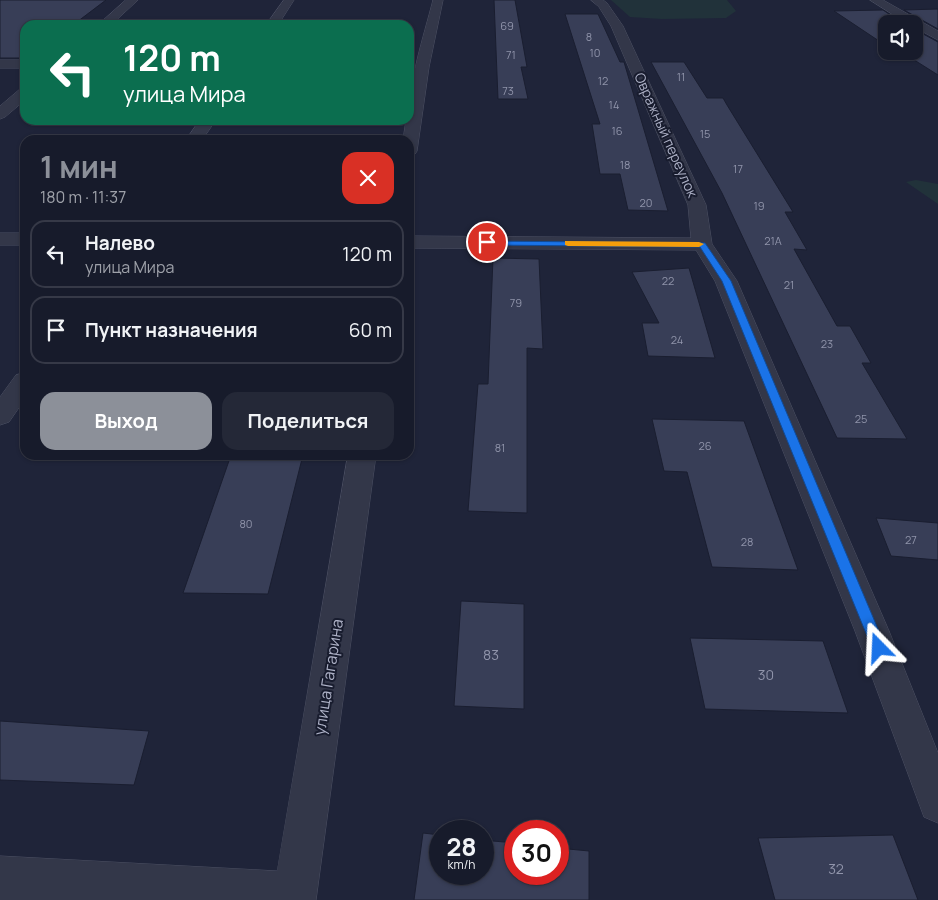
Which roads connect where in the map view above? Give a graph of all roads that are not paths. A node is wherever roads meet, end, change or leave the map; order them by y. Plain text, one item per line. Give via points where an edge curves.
1 (134, 0) edge
2 (289, 0) edge
3 (438, 0) edge
4 (596, 0) edge
5 (875, 0) edge
6 (110, 20) edge
7 (275, 20) edge
8 (938, 36) edge
9 (0, 64) edge
10 (20, 64) edge
11 (415, 67) edge
12 (414, 81) edge
13 (20, 96) edge
14 (0, 114) edge
15 (0, 239) edge
16 (20, 239) edge
17 (414, 242) edge
18 (702, 244) junction
19 (20, 388) edge
20 (0, 416) edge
21 (361, 460) edge
22 (938, 803) edge
23 (0, 878) edge
24 (294, 897) edge

1 - 6 street
2 - 7 street
3 - 11 street
4 - 18 street, Овражный переулок via 617,26 697,205
5 - 8 street
9 - 10 street
11 - 12 street
13 - 14 street
15 - 16 street
17 - 18 street
18 - 22 street, Овражный переулок via 726,281 872,631
19 - 20 street
21 - 24 street, улица Гагарина
23 - 24 street

